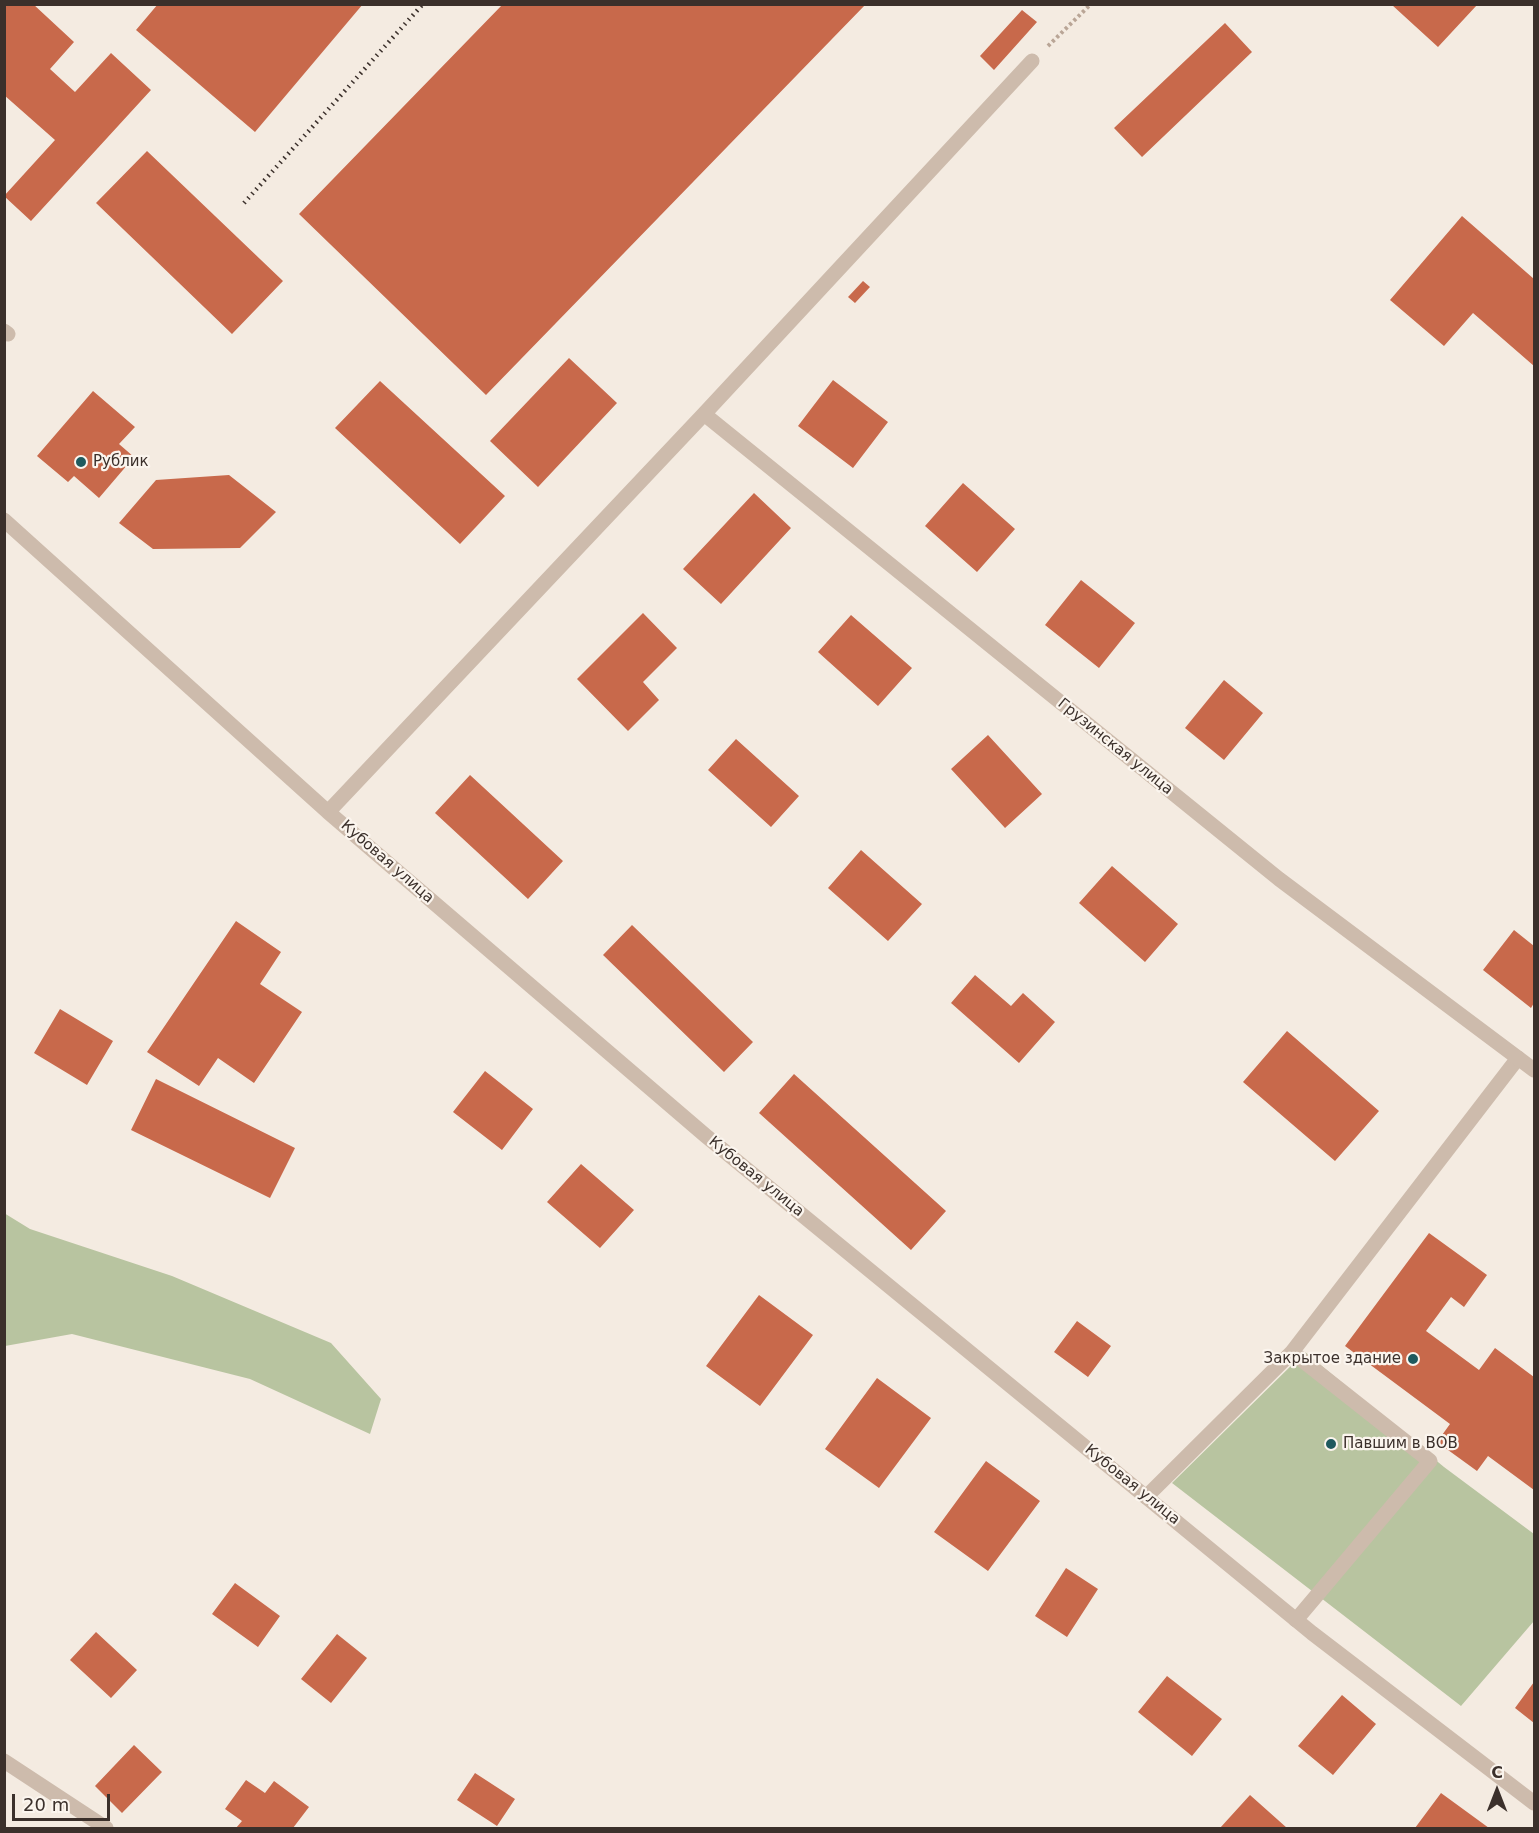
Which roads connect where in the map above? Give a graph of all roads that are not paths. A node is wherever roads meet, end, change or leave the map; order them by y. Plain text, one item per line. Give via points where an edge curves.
1 (1032, 61) road end
2 (704, 414) junction
3 (4, 520) edge
4 (328, 812) junction
5 (1518, 1058) junction
6 (1534, 1070) edge
7 (1292, 1352) junction
8 (1146, 1497) junction
9 (1296, 1620) junction
10 (4, 1761) edge
11 (1534, 1803) edge
12 (106, 1828) edge

1 - 2 street
2 - 4 street
2 - 5 street, Грузинская улица via 1279,879
3 - 4 street, Кубовая улица
4 - 8 street, Кубовая улица via 706,1136
5 - 6 street, Грузинская улица
5 - 7 street
7 - 8 street
7 - 9 street via 1430,1461
8 - 9 street, Кубовая улица
9 - 11 street, Кубовая улица
10 - 12 street

